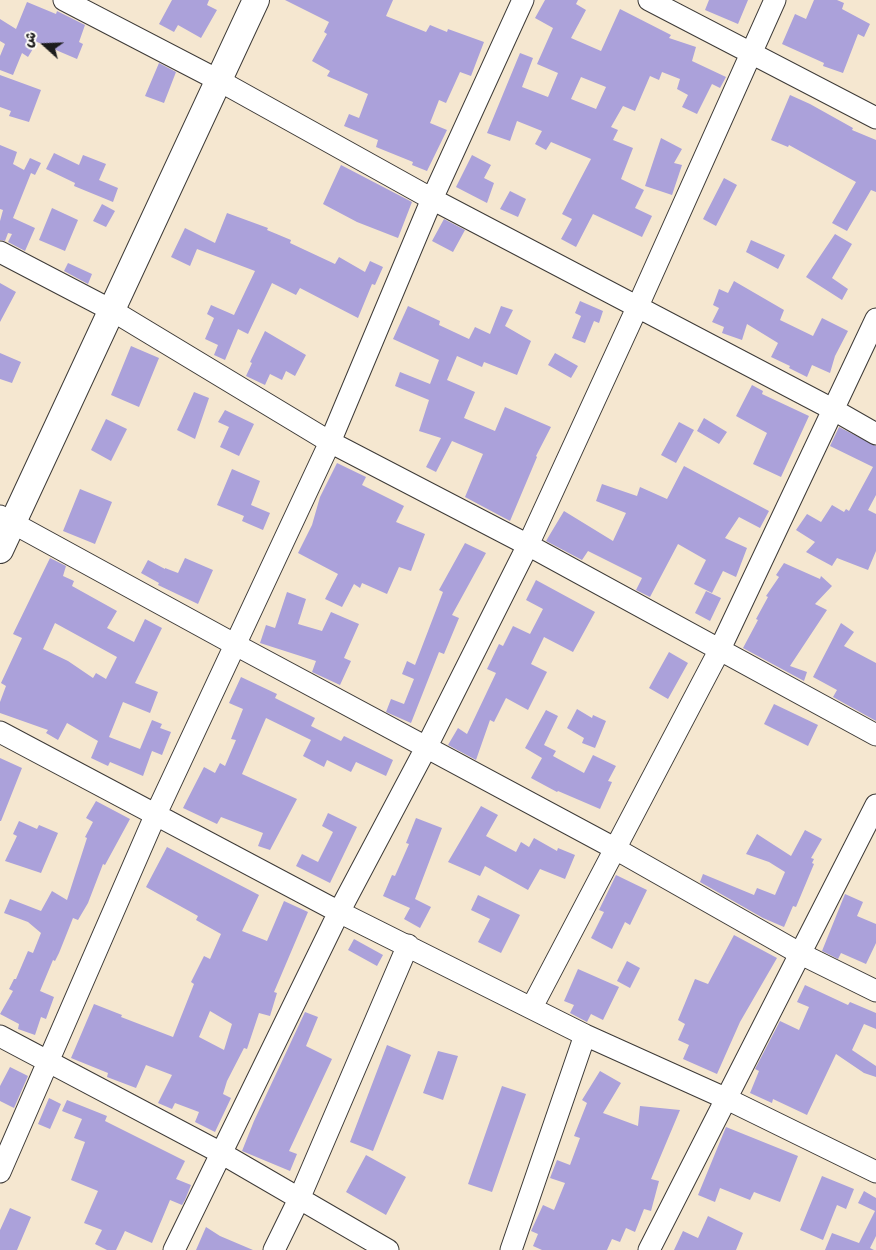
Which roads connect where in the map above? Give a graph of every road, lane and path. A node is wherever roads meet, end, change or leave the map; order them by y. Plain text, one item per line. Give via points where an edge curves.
1 (64, 0) edge
2 (256, 0) edge
3 (523, 0) edge
4 (649, 0) edge
5 (775, 0) edge
6 (752, 54) junction
7 (218, 80) junction
8 (876, 118) edge
9 (432, 199) junction
10 (0, 252) edge
11 (638, 308) junction
12 (113, 311) junction
13 (876, 319) edge
14 (834, 410) junction
15 (876, 434) edge
16 (330, 442) junction
17 (7, 519) edge
18 (528, 545) junction
19 (0, 550) edge
20 (234, 644) junction
21 (719, 651) junction
22 (0, 732) edge
23 (876, 735) edge
24 (427, 746) junction
25 (876, 804) edge
26 (155, 816) junction
27 (614, 848) junction
28 (339, 912) junction
29 (408, 946) junction
30 (799, 953) junction
31 (876, 991) edge
32 (532, 1007) junction
33 (585, 1035) junction
34 (0, 1036) edge
35 (48, 1062) junction
36 (727, 1100) junction
37 (221, 1153) junction
38 (0, 1172) edge
39 (876, 1172) edge
40 (299, 1198) junction
41 (174, 1250) edge
42 (274, 1250) edge
43 (388, 1250) edge
44 (511, 1250) edge
45 (649, 1250) edge

1 - 7 street
2 - 7 main road
3 - 9 street
4 - 6 street
5 - 6 street
6 - 8 street
6 - 11 street
7 - 9 street
7 - 12 main road
9 - 11 street
9 - 16 street
10 - 12 street
11 - 14 street
11 - 18 street
12 - 16 street
12 - 17 main road
13 - 14 street
14 - 15 street
14 - 21 street
16 - 18 street
16 - 20 street
17 - 19 main road
17 - 20 street
18 - 21 street
18 - 24 street
20 - 24 street
20 - 26 street
21 - 23 street
21 - 27 street
22 - 26 street
24 - 27 street
24 - 28 street
25 - 30 street
26 - 28 street
26 - 35 street
27 - 30 street
27 - 32 street
28 - 29 street
28 - 37 street
29 - 32 street
29 - 40 street
30 - 31 street
30 - 36 street
32 - 33 street
33 - 36 street
33 - 44 street
34 - 35 street
35 - 37 street
35 - 38 street
36 - 39 street
36 - 45 street
37 - 40 street
37 - 41 street
40 - 42 street
40 - 43 street

